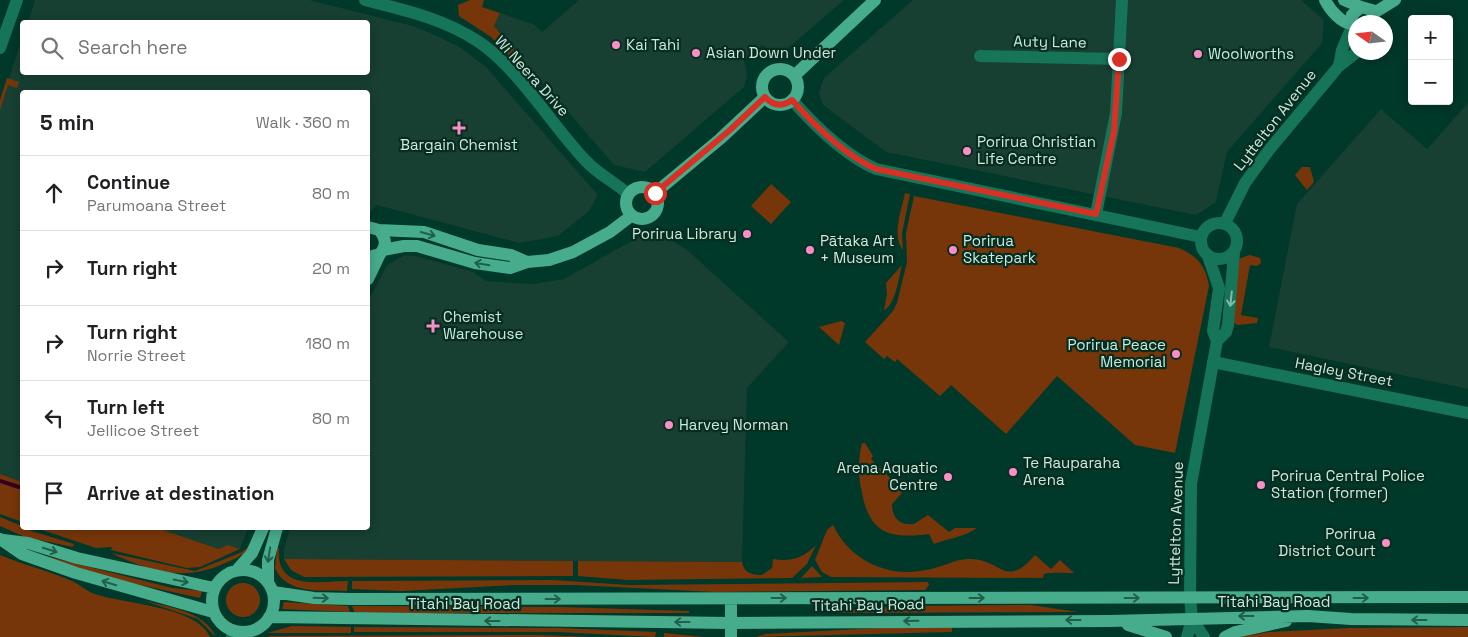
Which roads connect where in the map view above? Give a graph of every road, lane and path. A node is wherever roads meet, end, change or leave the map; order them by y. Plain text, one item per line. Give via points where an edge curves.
1 (17, 0) edge
2 (365, 0) edge
3 (875, 0) edge
4 (1122, 0) edge
5 (1326, 0) edge
6 (1344, 0) edge
7 (1395, 0) edge
8 (1361, 7) junction
9 (1354, 15) edge
10 (1373, 15) edge
11 (1378, 15) edge
12 (1348, 24) edge
13 (1348, 37) edge
14 (0, 48) edge
15 (980, 56) dead end
16 (1119, 59) junction
17 (1348, 59) edge
18 (1339, 66) junction
19 (794, 76) junction
20 (765, 97) junction
21 (792, 100) junction
22 (655, 193) junction
23 (628, 194) junction
24 (1096, 214) junction
25 (631, 216) junction
26 (1225, 223) junction
27 (374, 229) edge
28 (1201, 237) junction
29 (1234, 253) junction
30 (377, 254) edge
31 (1208, 256) junction
32 (527, 262) junction
33 (370, 273) edge
34 (1217, 341) junction
35 (1213, 362) junction
36 (1468, 413) edge
37 (262, 530) edge
38 (276, 530) edge
39 (1, 540) edge
40 (237, 570) junction
41 (214, 588) junction
42 (271, 588) junction
43 (1190, 597) junction
44 (1468, 597) edge
45 (730, 599) junction
46 (213, 612) junction
47 (1308, 616) junction
48 (269, 617) junction
49 (1192, 619) junction
50 (1109, 620) junction
51 (1468, 620) edge
52 (731, 623) junction
53 (233, 634) edge
54 (731, 637) edge
55 (1166, 637) edge
56 (1187, 637) edge
57 (1204, 637) edge
58 (1226, 637) edge

1 - 14 street
2 - 23 street, Wi Neera Drive via 443,22 480,43 507,68 586,161 602,177
3 - 19 main road
4 - 16 street
5 - 12 main road via 1328,7
6 - 8 main road
7 - 11 main road
8 - 9 main road
8 - 10 main road via 1370,9
13 - 18 street, Lyttelton Avenue
15 - 16 street, Auty Lane
16 - 24 street via 1114,131
17 - 18 street, Lyttelton Avenue
18 - 26 street, Lyttelton Avenue via 1255,169
19 - 20 main road via 782,69 769,72 762,84
19 - 21 main road via 798,88
20 - 21 main road via 780,105
20 - 22 main road
21 - 24 street via 857,160 876,169
22 - 23 main road via 641,186
22 - 25 main road via 659,204 654,214 644,220
23 - 25 main road via 626,207
24 - 28 street
25 - 32 main road via 610,232 573,252 549,260
26 - 28 street via 1210,225
26 - 29 street via 1237,235
27 - 30 main road via 385,240
27 -> 32 main road via 424,232
28 - 31 street via 1202,247
29 - 31 street via 1219,259
29 -> 34 street, Lyttelton Avenue via 1228,325
32 -> 30 main road via 510,268 475,263 417,246 404,246
30 - 33 main road
31 - 34 street, Lyttelton Avenue via 1219,288 1214,331
34 - 35 street, Lyttelton Avenue
35 - 36 street, Hagley Street
35 - 43 street, Lyttelton Avenue via 1191,484
37 - 40 main road via 252,553
38 -> 42 main road via 268,560
39 -> 41 main road via 28,543 77,558
46 -> 39 main road via 76,573 22,554
40 - 41 main road via 224,576
40 - 42 main road via 255,572
41 - 46 main road
42 -> 45 main road, Titahi Bay Road via 314,598 350,599
42 - 48 main road via 274,605
43 -> 44 main road, Titahi Bay Road
45 -> 43 main road, Titahi Bay Road
43 - 49 street, Lyttelton Avenue
45 - 52 main road
46 - 53 main road
47 -> 49 main road, Titahi Bay Road
51 -> 47 main road, Titahi Bay Road
47 - 58 main road via 1234,632
52 -> 48 main road, Titahi Bay Road
48 - 53 main road via 264,624 250,631
49 - 50 main road, Titahi Bay Road
49 - 56 street, Lyttelton Avenue
49 - 57 street, Lyttelton Avenue
50 -> 52 main road, Titahi Bay Road
50 - 55 main road
52 - 54 main road

